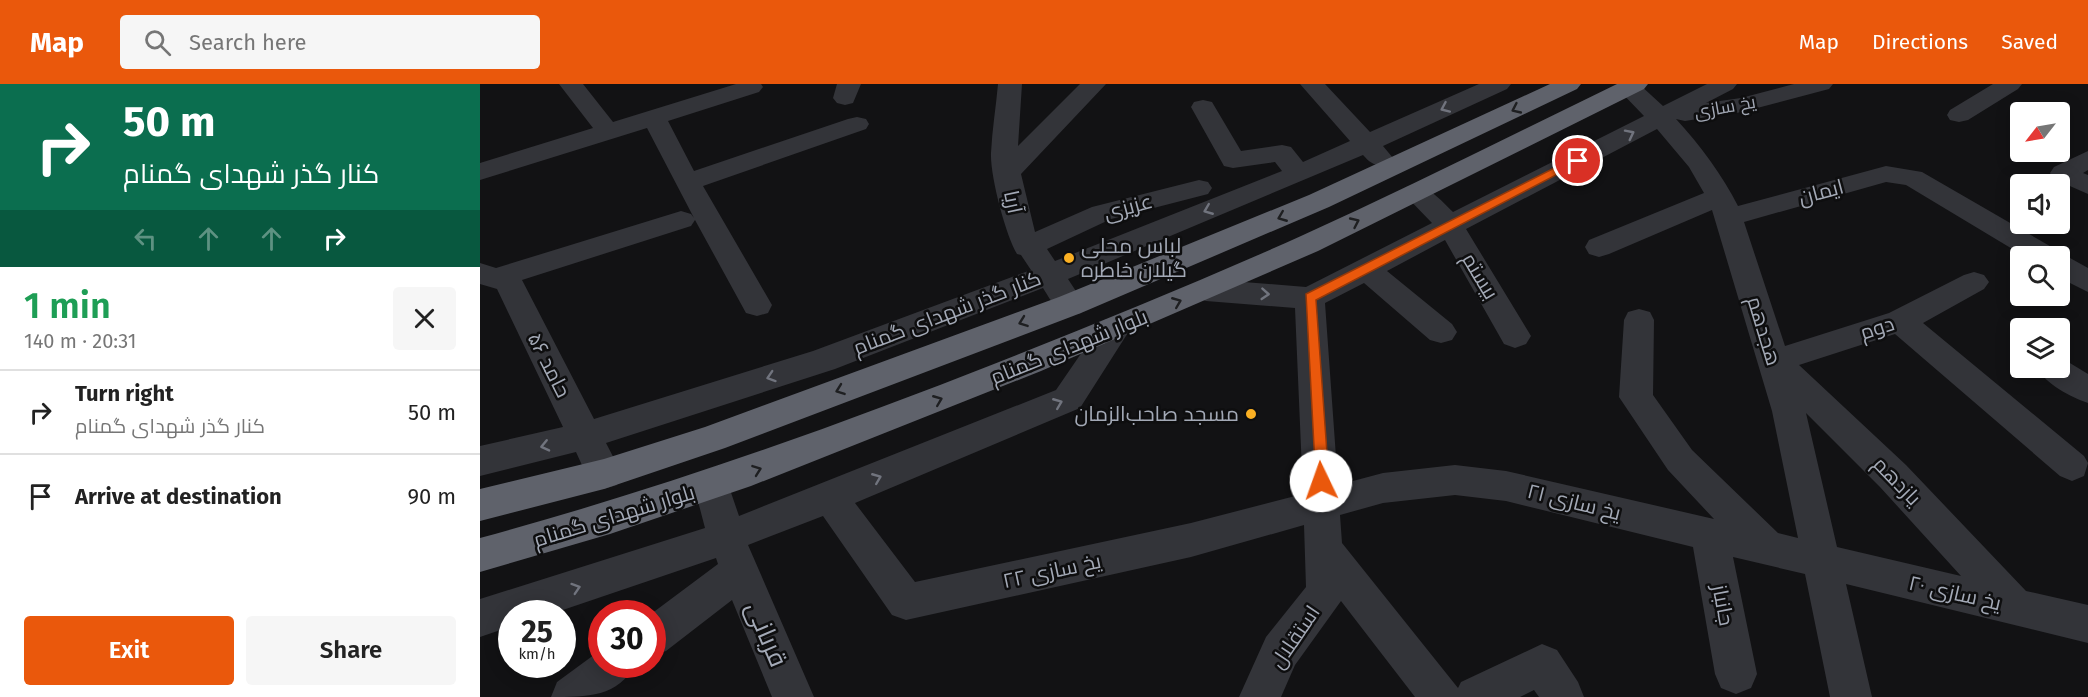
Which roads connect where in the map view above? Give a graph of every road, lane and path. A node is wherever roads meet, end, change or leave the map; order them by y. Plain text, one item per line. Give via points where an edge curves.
1 (570, 84) edge
2 (1010, 84) edge
3 (1094, 84) edge
4 (1312, 84) edge
5 (1569, 84) edge
6 (1725, 84) edge
7 (1821, 84) edge
8 (2010, 84) edge
9 (1489, 86) edge
10 (1632, 86) edge
11 (751, 87) dead end
12 (1203, 107) dead end
13 (1959, 115) dead end
14 (1663, 117) junction
15 (654, 118) junction
16 (857, 124) dead end
17 (609, 133) junction
18 (1367, 144) junction
19 (2088, 159) edge
20 (1390, 169) junction
21 (480, 172) edge
22 (1007, 174) junction
23 (1298, 174) junction
24 (687, 182) junction
25 (2088, 186) edge
26 (1199, 188) dead end
27 (1416, 193) junction
28 (1725, 207) junction
29 (681, 220) dead end
30 (1450, 225) junction
31 (1027, 246) junction
32 (2028, 246) edge
33 (1599, 247) dead end
34 (1366, 269) junction
35 (2070, 271) edge
36 (1049, 275) junction
37 (488, 276) edge
38 (1974, 282) dead end
39 (2088, 282) edge
40 (1206, 290) junction
41 (1310, 298) junction
42 (757, 305) dead end
43 (1070, 305) junction
44 (1639, 320) dead end
45 (1900, 321) junction
46 (1115, 328) junction
47 (1440, 332) dead end
48 (1515, 336) dead end
49 (1774, 361) junction
50 (2069, 378) edge
51 (2088, 390) edge
52 (585, 436) junction
53 (480, 461) edge
54 (2072, 466) dead end
55 (604, 474) junction
56 (712, 486) junction
57 (830, 497) junction
58 (1323, 504) junction
59 (480, 505) edge
60 (1710, 535) junction
61 (1324, 549) junction
62 (1768, 549) junction
63 (733, 554) junction
64 (480, 555) edge
65 (1822, 563) junction
66 (2015, 607) junction
67 (487, 622) edge
68 (666, 623) edge
69 (2088, 624) edge
70 (1736, 674) dead end
71 (597, 678) edge
72 (572, 697) edge
73 (793, 697) edge
74 (1260, 697) edge
75 (1441, 697) edge
76 (1476, 697) edge
77 (1563, 697) edge
78 (1851, 697) edge

1 - 17 street
2 - 22 street, آریا via 1004,156
3 - 22 street
4 - 18 street
5 -> 20 highway, بلوار شهدای گمنام
6 - 14 street
7 - 14 street, یخ سازی via 1742,105
8 - 13 street
9 -> 18 street, کنار گذر شهدای گمنام
10 - 14 street, هجدهم
10 - 27 highway, بلوار شهدای گمنام
11 - 15 street
12 - 23 street via 1233,160 1282,153
14 - 28 street, هجدهم
30 -> 14 street
15 - 17 street
15 - 24 street
16 - 24 street
17 - 21 street
18 - 20 street
18 - 23 street, کنار گذر شهدای گمنام
19 - 25 street via 2063,173
20 -> 43 highway, بلوار شهدای گمنام
22 - 31 street, آریا
23 -> 36 street, کنار گذر شهدای گمنام
24 - 42 street
26 - 31 street, عزیزی via 1102,213
27 - 30 street, بیستم
40 -> 27 highway, بلوار شهدای گمنام
28 - 32 street, ایمان via 1886,174 1913,178
28 - 33 street, ایمان
28 - 49 street, هجدهم
29 - 37 street
30 - 34 street
30 - 48 street, بیستم
31 - 36 street, آریا
34 - 41 street
34 - 47 street
35 - 39 street
36 - 43 street, آریا
36 -> 52 street, کنار گذر شهدای گمنام via 824,360
37 - 52 street, حامد ۵۶ via 508,282
38 - 45 street, دوم
40 -> 41 street
46 -> 40 highway, بلوار شهدای گمنام
41 - 58 street, استقلال
43 -> 55 highway, بلوار شهدای گمنام via 713,438
44 - 62 street via 1636,397 1680,460
45 - 49 street, دوم
45 - 54 street
56 -> 46 highway, بلوار شهدای گمنام via 816,449
57 -> 46 street via 1068,399
49 - 65 street, هجدهم via 1789,411
49 - 66 street, یازدهم via 1893,476
50 - 51 street
52 -> 53 street, کنار گذر شهدای گمنام
52 - 55 street, حامد ۵۶
55 - 59 highway, بلوار شهدای گمنام
56 - 63 street, قربانی
56 - 64 highway, بلوار شهدای گمنام via 593,525
57 - 58 street, یخ سازی ۲۲ via 906,602 1191,540
57 - 63 street
58 - 60 street, یخ سازی ۲۱ via 1383,488 1455,480 1506,486
58 - 61 street, استقلال
60 - 62 street, یخ سازی ۲۱
60 - 70 street, جانباز
61 - 74 street, استقلال via 1326,592 1280,651
61 - 75 street
62 - 65 street, یخ سازی ۲۱
67 -> 63 street
63 - 68 street, قربانی
63 - 73 street, قربانی
65 - 66 street, یخ سازی ۲۰
65 - 78 street, هجدهم
66 - 69 street, یخ سازی ۲۰
71 - 72 street
76 - 77 street via 1542,664

